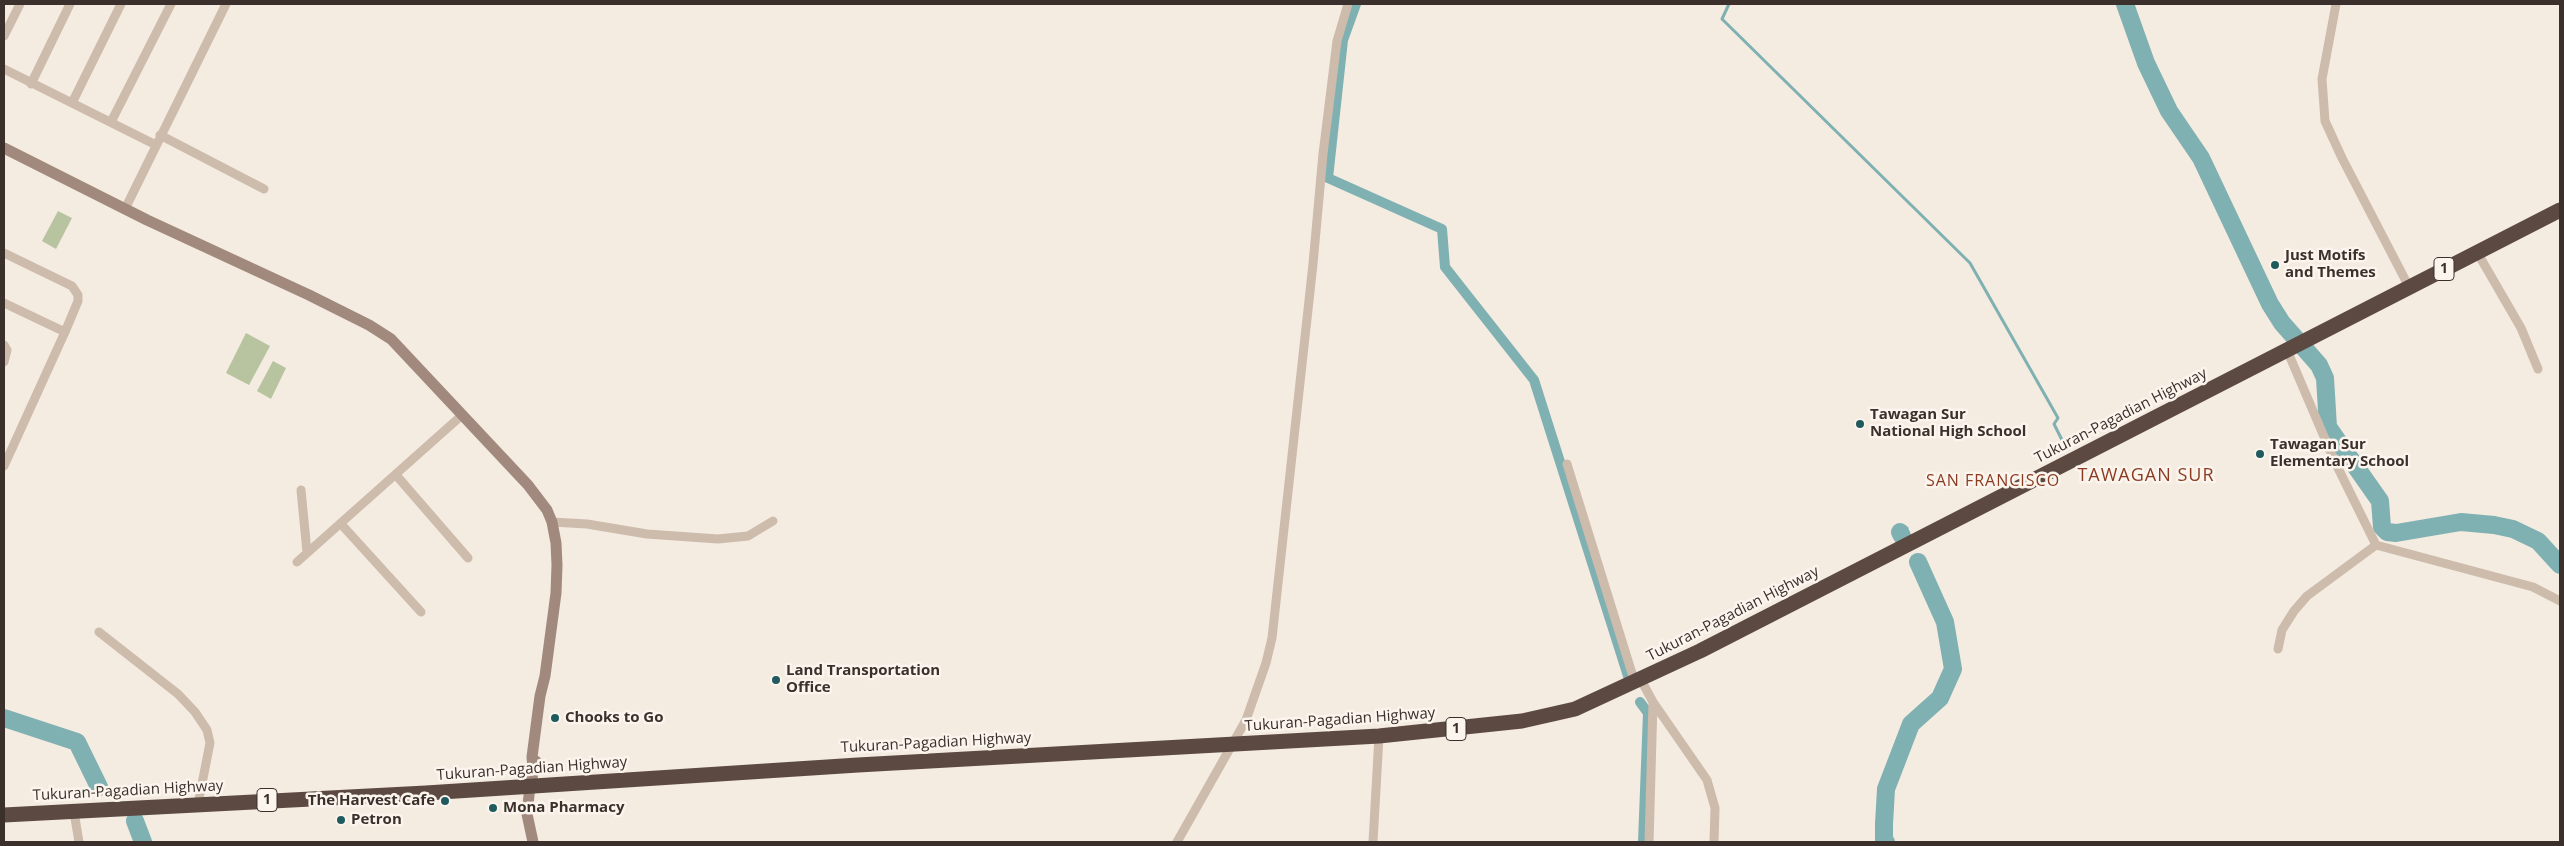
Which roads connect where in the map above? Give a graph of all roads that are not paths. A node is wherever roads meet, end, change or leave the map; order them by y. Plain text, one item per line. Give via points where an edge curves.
1 (20, 4) edge
2 (70, 4) edge
3 (120, 4) edge
4 (171, 4) edge
5 (226, 4) edge
6 (1348, 4) edge
7 (2336, 4) edge
8 (4, 36) edge
9 (4, 69) edge
10 (31, 84) junction
11 (72, 103) junction
12 (111, 122) junction
13 (160, 135) junction
14 (156, 145) junction
15 (4, 148) edge
16 (264, 189) dead end
17 (125, 209) junction
18 (2560, 210) edge
19 (2478, 252) junction
20 (4, 253) edge
21 (2409, 286) junction
22 (4, 303) edge
23 (65, 332) junction
24 (4, 345) edge
25 (2291, 347) junction
26 (4, 362) edge
27 (2538, 369) dead end
28 (461, 416) junction
29 (1567, 464) dead end
30 (4, 466) edge
31 (396, 475) junction
32 (301, 490) dead end
33 (773, 520) dead end
34 (552, 522) junction
35 (340, 524) junction
36 (2376, 545) junction
37 (307, 552) junction
38 (468, 558) dead end
39 (297, 562) dead end
40 (2560, 601) edge
41 (421, 612) dead end
42 (99, 632) dead end
43 (2278, 649) dead end
44 (1638, 682) junction
45 (1653, 702) junction
46 (1379, 736) junction
47 (1233, 745) junction
48 (530, 786) junction
49 (198, 804) junction
50 (74, 812) junction
51 (4, 815) edge
52 (79, 842) edge
53 (533, 842) edge
54 (1177, 842) edge
55 (1374, 842) edge
56 (1649, 842) edge
57 (1714, 842) edge

1 - 8 street
2 - 10 street
3 - 11 street
4 - 12 street
5 - 13 street
6 - 47 street via 1337,40 1324,144 1314,264 1272,638 1255,697
7 - 21 street via 2322,79 2325,120
9 - 10 street
10 - 11 street
11 - 12 street
12 - 14 street
13 - 14 street
13 - 16 street
14 - 17 street
15 - 17 street
17 - 28 street via 369,325 392,339
18 - 19 highway, Tukuran-Pagadian Highway / 1
19 - 21 highway, Tukuran-Pagadian Highway / 1
19 - 27 street via 2521,328
20 - 23 street via 76,290 78,301
21 - 25 highway, Tukuran-Pagadian Highway / 1
22 - 23 street
23 - 30 street
24 - 26 street via 7,350
25 - 36 street via 2334,460
25 - 44 highway, Tukuran-Pagadian Highway / 1 via 2116,440
28 - 31 street
28 - 34 street via 528,485
29 - 44 street
31 - 35 street
31 - 38 street
32 - 37 street
33 - 34 street via 748,536 718,538 647,534
34 - 48 street via 556,543 556,593 538,757
35 - 37 street
35 - 41 street
36 - 40 street via 2532,587
36 - 43 street via 2307,596 2282,630
37 - 39 street
42 - 49 street via 178,694 196,712 207,730 210,750
44 - 45 street
44 - 46 highway, Tukuran-Pagadian Highway / 1 via 1575,709 1522,721
45 - 56 street
45 - 57 street via 1708,780 1715,808
46 - 47 highway, Tukuran-Pagadian Highway / 1
46 - 55 street
47 - 48 highway, Tukuran-Pagadian Highway / 1 via 858,764
47 - 54 street
48 - 49 highway, Tukuran-Pagadian Highway / 1
48 - 53 street via 528,814
49 - 50 highway, Tukuran-Pagadian Highway / 1
50 - 51 highway, Tukuran-Pagadian Highway / 1
50 - 52 street

